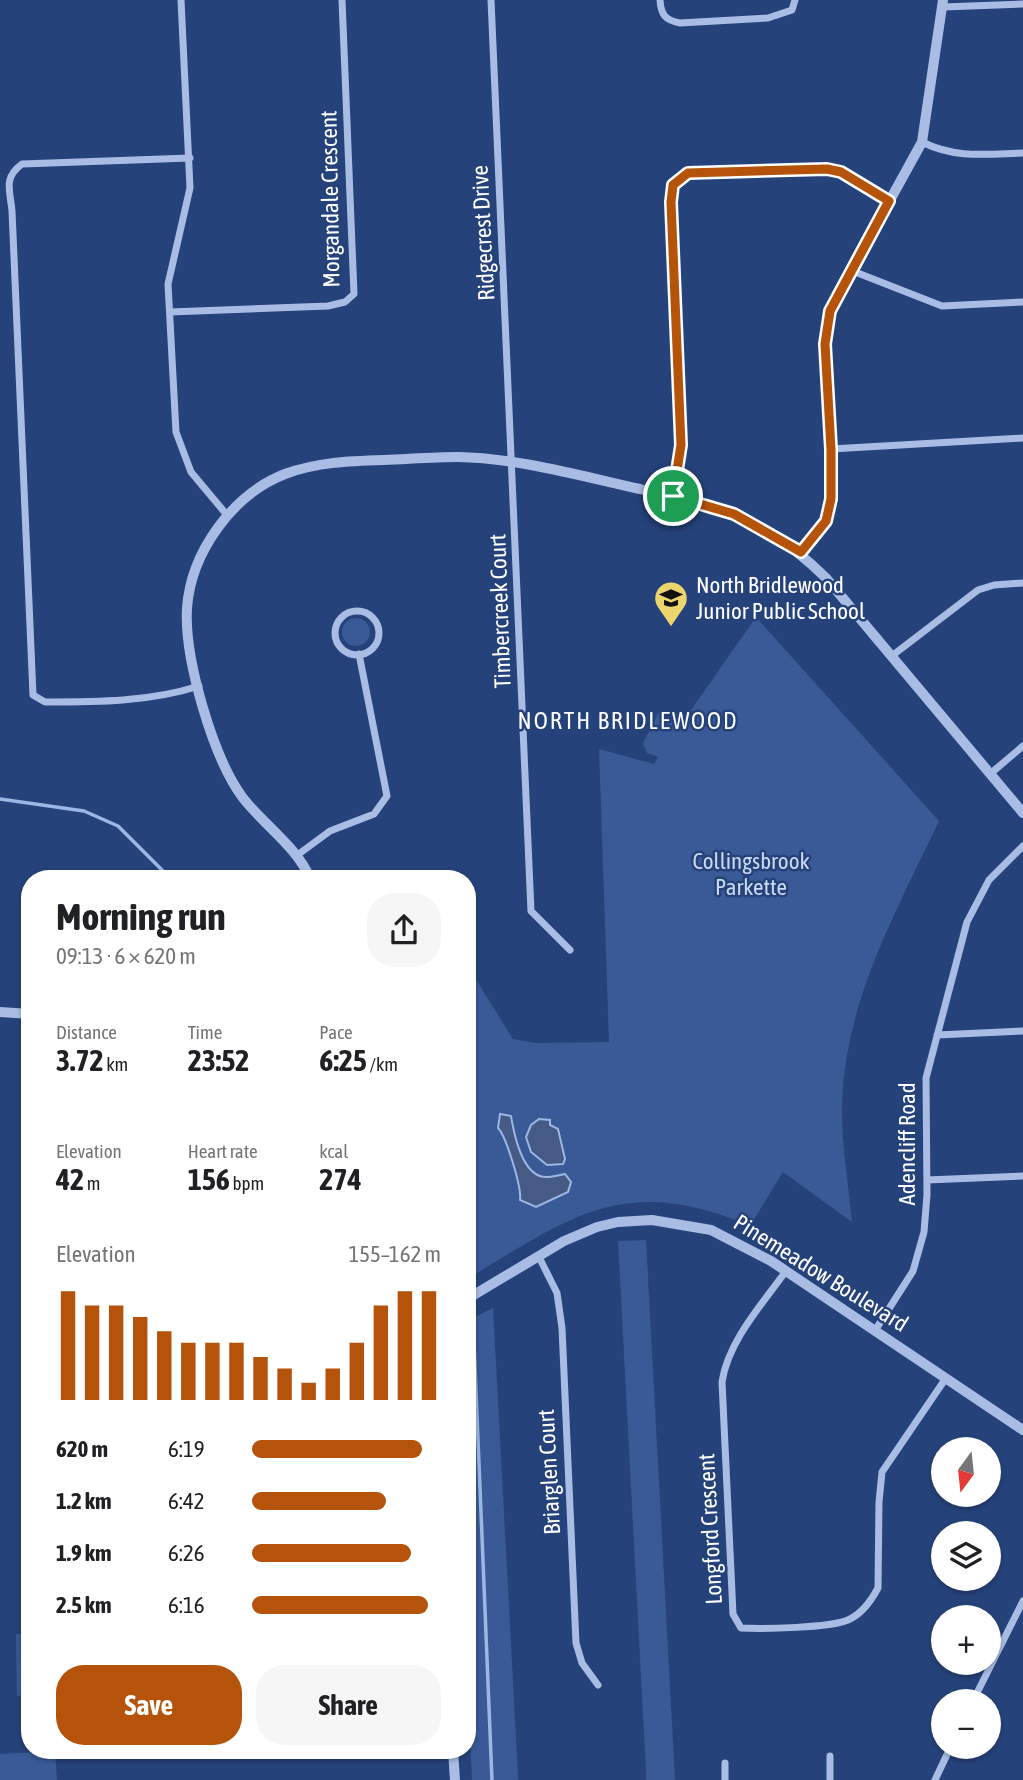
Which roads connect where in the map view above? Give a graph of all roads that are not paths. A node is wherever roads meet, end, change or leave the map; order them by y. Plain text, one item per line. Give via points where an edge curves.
1 (181, 0) edge
2 (342, 0) edge
3 (491, 0) edge
4 (660, 0) edge
5 (795, 0) edge
6 (943, 3) edge
7 (1023, 4) edge
8 (922, 142) junction
9 (1023, 153) edge
10 (190, 158) junction
11 (889, 201) junction
12 (850, 270) junction
13 (1023, 302) edge
14 (170, 312) junction
15 (1023, 438) edge
16 (831, 449) junction
17 (513, 464) junction
18 (673, 496) junction
19 (227, 515) junction
20 (801, 552) junction
21 (1023, 583) edge
22 (359, 654) junction
23 (893, 655) junction
24 (199, 686) junction
25 (1023, 746) edge
26 (990, 774) junction
27 (1023, 813) edge
28 (1023, 846) edge
29 (296, 856) junction
30 (305, 870) edge
31 (570, 950) dead end
32 (0, 1012) edge
33 (21, 1013) edge
34 (1023, 1031) edge
35 (937, 1035) junction
36 (1023, 1176) edge
37 (927, 1180) junction
38 (539, 1256) junction
39 (786, 1271) junction
40 (476, 1294) edge
41 (876, 1329) junction
42 (946, 1378) junction
43 (1023, 1430) edge
44 (1023, 1601) edge
45 (598, 1685) dead end
46 (979, 1689) edge
47 (830, 1756) dead end
48 (454, 1759) edge
49 (945, 1759) edge
50 (725, 1763) dead end
51 (455, 1780) edge
52 (725, 1780) edge
53 (831, 1780) edge
54 (935, 1780) edge

1 - 10 street
2 - 14 street, Morgandale Crescent via 354,294 328,306
3 - 17 street, Ridgecrest Drive
4 - 5 street via 667,20 680,23 768,18 792,10
6 - 7 street
6 - 8 street
8 - 9 street via 963,156
8 - 11 street
10 - 14 street via 189,204 169,272
10 - 24 street via 22,164 11,172 7,185 33,695 45,702 132,699
11 - 12 street
11 - 18 street via 841,172 827,169 688,173 673,185 681,445
12 - 13 street via 942,306
12 - 16 street via 833,300 826,327
14 - 19 street via 176,432 191,472
15 - 16 street
16 - 20 street via 829,510
17 - 18 street
17 - 19 street via 458,457 325,463 277,478
17 - 31 street, Timbercreek Court via 531,911
18 - 20 street via 734,514
19 - 24 street via 202,555 187,607 190,654
20 - 23 street
21 - 23 street via 978,590
22 - 22 street via 372,648 378,628 370,616 357,611 339,620 335,634 340,647
22 - 29 street via 387,796 374,814 330,831
23 - 26 street
24 - 29 street via 225,771
25 - 26 street
26 - 27 street
28 - 35 street, Adencliff Road via 989,880 971,910
29 - 30 street
32 - 33 street
34 - 35 street
35 - 37 street, Adencliff Road via 926,1078
36 - 37 street
37 - 41 street, Adencliff Road via 924,1232 912,1271
38 - 39 street, Pinemeadow Boulevard via 597,1227 652,1220 711,1230
38 - 40 street, Pinemeadow Boulevard
38 - 45 street, Briarglen Court via 557,1293 562,1328 576,1643 582,1663
39 - 41 street, Pinemeadow Boulevard
39 - 42 street, Longford Crescent via 738,1340 722,1382 733,1614 741,1628 846,1621 872,1599 878,1588 882,1472
41 - 42 street, Pinemeadow Boulevard
42 - 43 street, Pinemeadow Boulevard
44 - 46 street
47 - 53 street
48 - 51 street
49 - 54 street
50 - 52 street

